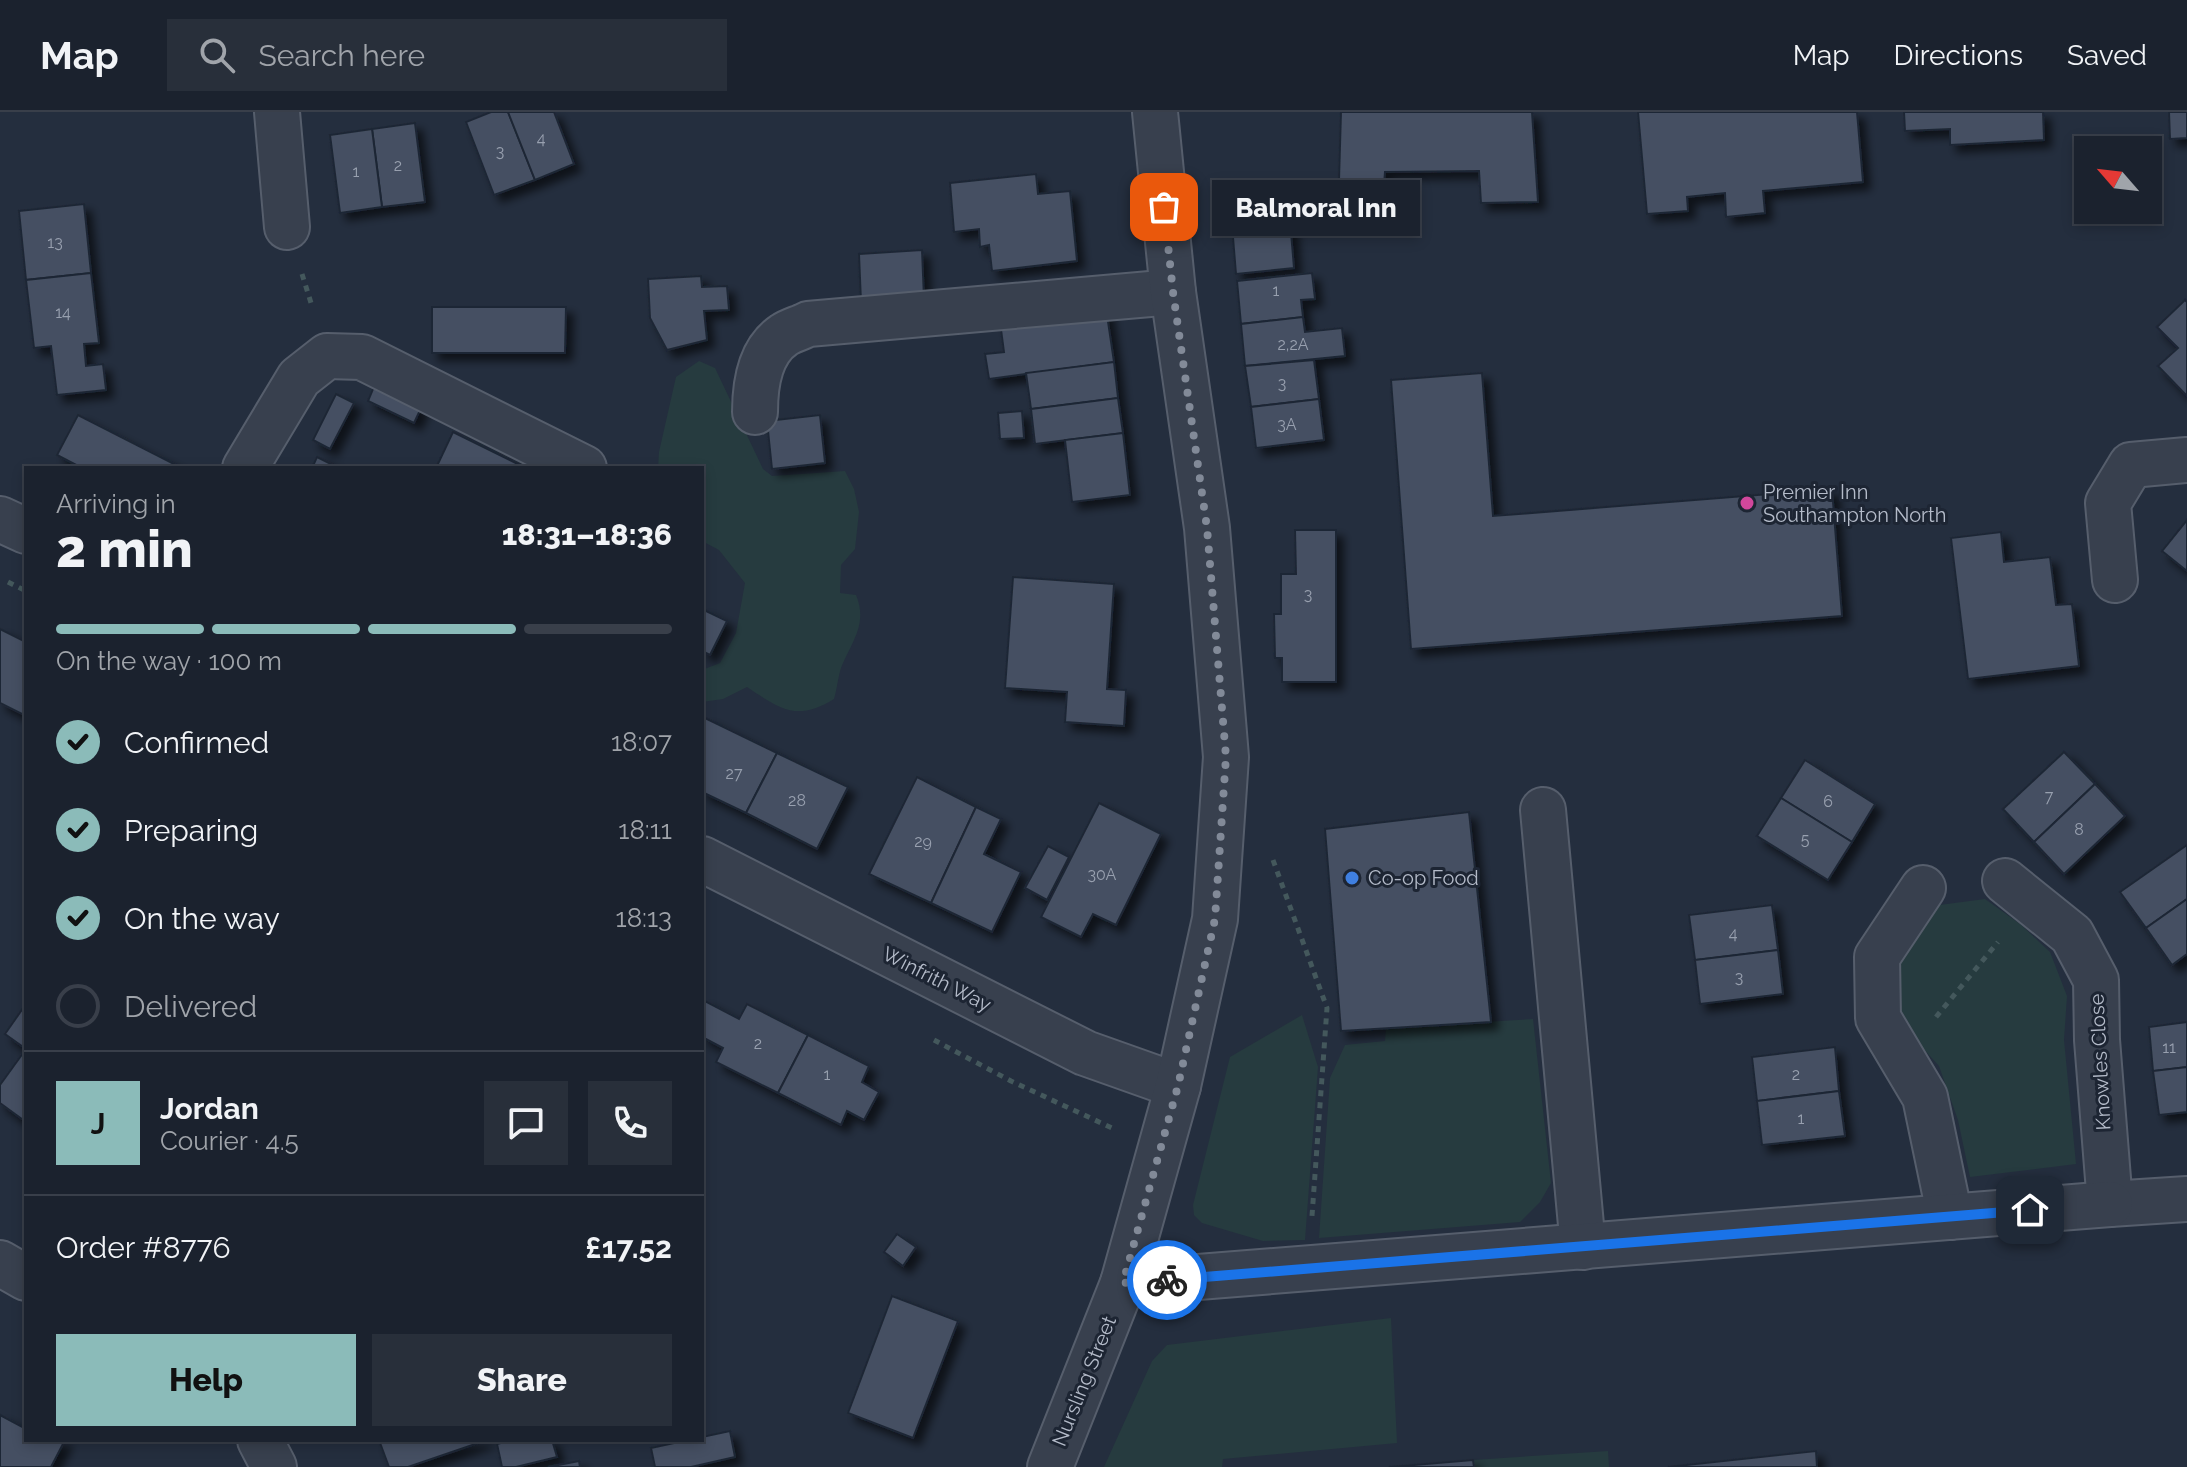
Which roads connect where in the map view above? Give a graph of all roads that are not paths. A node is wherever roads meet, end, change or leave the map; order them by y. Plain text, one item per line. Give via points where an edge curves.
1 (277, 112) edge
2 (1155, 112) edge
3 (287, 227) road end
4 (1173, 292) junction
5 (755, 412) dead end
6 (2187, 460) edge
7 (246, 466) edge
8 (580, 466) edge
9 (0, 519) edge
10 (24, 530) edge
11 (2115, 580) dead end
12 (1543, 810) dead end
13 (704, 860) edge
14 (1923, 888) dead end
15 (2018, 891) road end
16 (1178, 1086) junction
17 (2187, 1199) edge
18 (2110, 1204) junction
19 (1950, 1217) junction
20 (1583, 1247) junction
21 (0, 1263) edge
22 (24, 1277) edge
23 (1123, 1283) junction
24 (261, 1442) edge
25 (274, 1467) edge
26 (1050, 1467) edge

1 - 3 street
2 - 4 street, Nursling Street
4 - 5 street via 808,324 783,335 768,351 759,372
4 - 16 street, Nursling Street via 1207,528 1226,757 1215,919
6 - 11 street via 2131,465 2108,503
7 - 8 street via 299,378 327,356 362,357
9 - 10 street
12 - 20 street
13 - 16 street, Winfrith Way via 1085,1053
14 - 19 street via 1877,957 1878,1018 1925,1097
15 - 18 street, Knowles Close via 2072,935 2096,980
16 - 23 street, Nursling Street
17 - 18 street
18 - 19 street
19 - 20 street
20 - 23 street
21 - 22 street
23 - 26 street, Nursling Street
24 - 25 street

